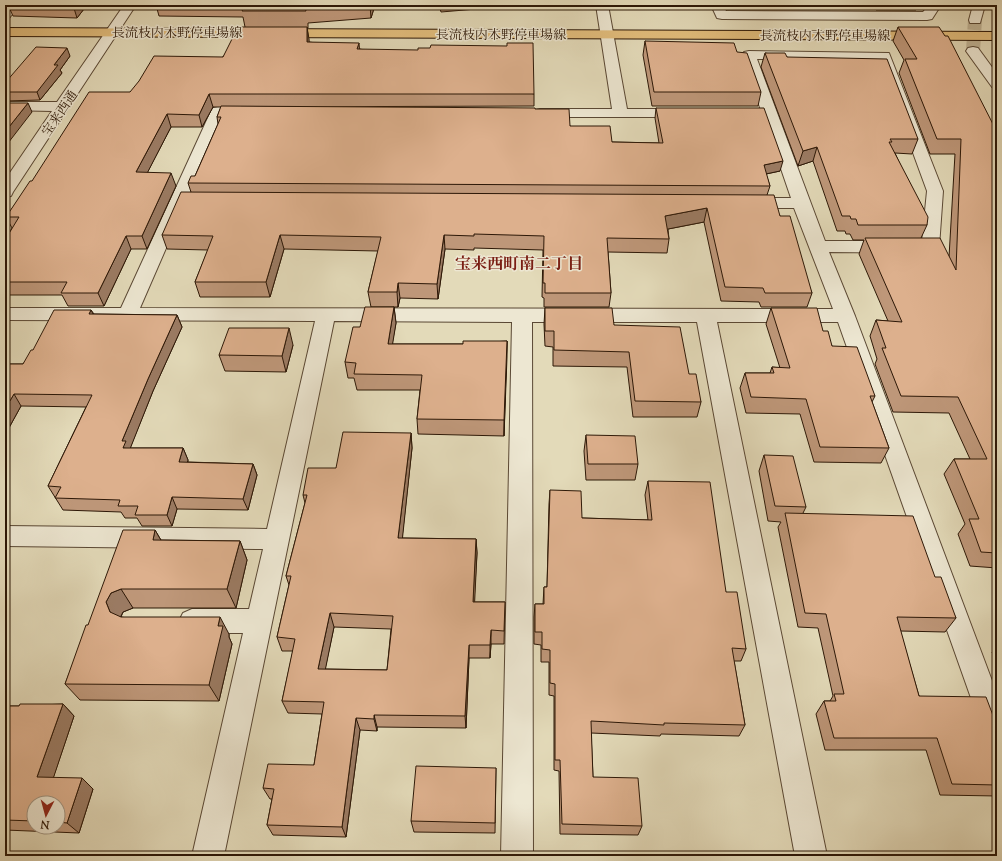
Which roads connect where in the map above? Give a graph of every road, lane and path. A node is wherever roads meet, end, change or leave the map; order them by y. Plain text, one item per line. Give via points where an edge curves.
1 (13, 5) edge
2 (130, 5) edge
3 (602, 5) edge
4 (717, 5) edge
5 (935, 5) edge
6 (979, 5) edge
7 (5, 14) edge
8 (975, 20) tunnel mouth
9 (5, 32) edge
10 (111, 32) junction
11 (606, 34) junction
12 (997, 36) edge
13 (973, 51) tunnel mouth
14 (997, 84) edge
15 (5, 106) edge
16 (63, 106) junction
17 (266, 111) edge
18 (525, 112) edge
19 (620, 113) junction
20 (698, 113) edge
21 (5, 192) edge
22 (729, 203) edge
23 (801, 203) junction
24 (818, 246) junction
25 (5, 314) edge
26 (127, 314) junction
27 (326, 315) junction
28 (522, 316) junction
29 (845, 316) junction
30 (706, 317) junction
31 (5, 536) edge
32 (277, 539) junction
33 (172, 621) edge
34 (259, 621) junction
35 (997, 732) edge
36 (208, 856) edge
37 (517, 856) edge
38 (811, 856) edge

1 - 7 street
2 - 10 street, 宝来西通
3 - 11 street
4 - 5 street via 722,15 927,16
6 - 8 street
9 - 10 main road, 長流枝内木野停車場線
10 - 11 main road, 長流枝内木野停車場線
10 - 16 street, 宝来西通
11 - 12 main road, 長流枝内木野停車場線
11 - 19 street
13 - 14 street
15 - 16 street
16 - 21 street, 宝来西通
17 - 26 street via 218,111 186,200
18 - 19 street
19 - 20 street
22 - 23 street
23 - 24 street
23 - 24 street via 761,113 749,55 884,56 935,191 930,247
24 - 29 street
25 - 26 street
26 - 27 street
27 - 28 street
27 - 32 street
28 - 30 street
28 - 37 street
29 - 30 street
29 - 35 street
30 - 38 street
31 - 32 street
32 - 34 street
33 - 34 street
34 - 36 street

